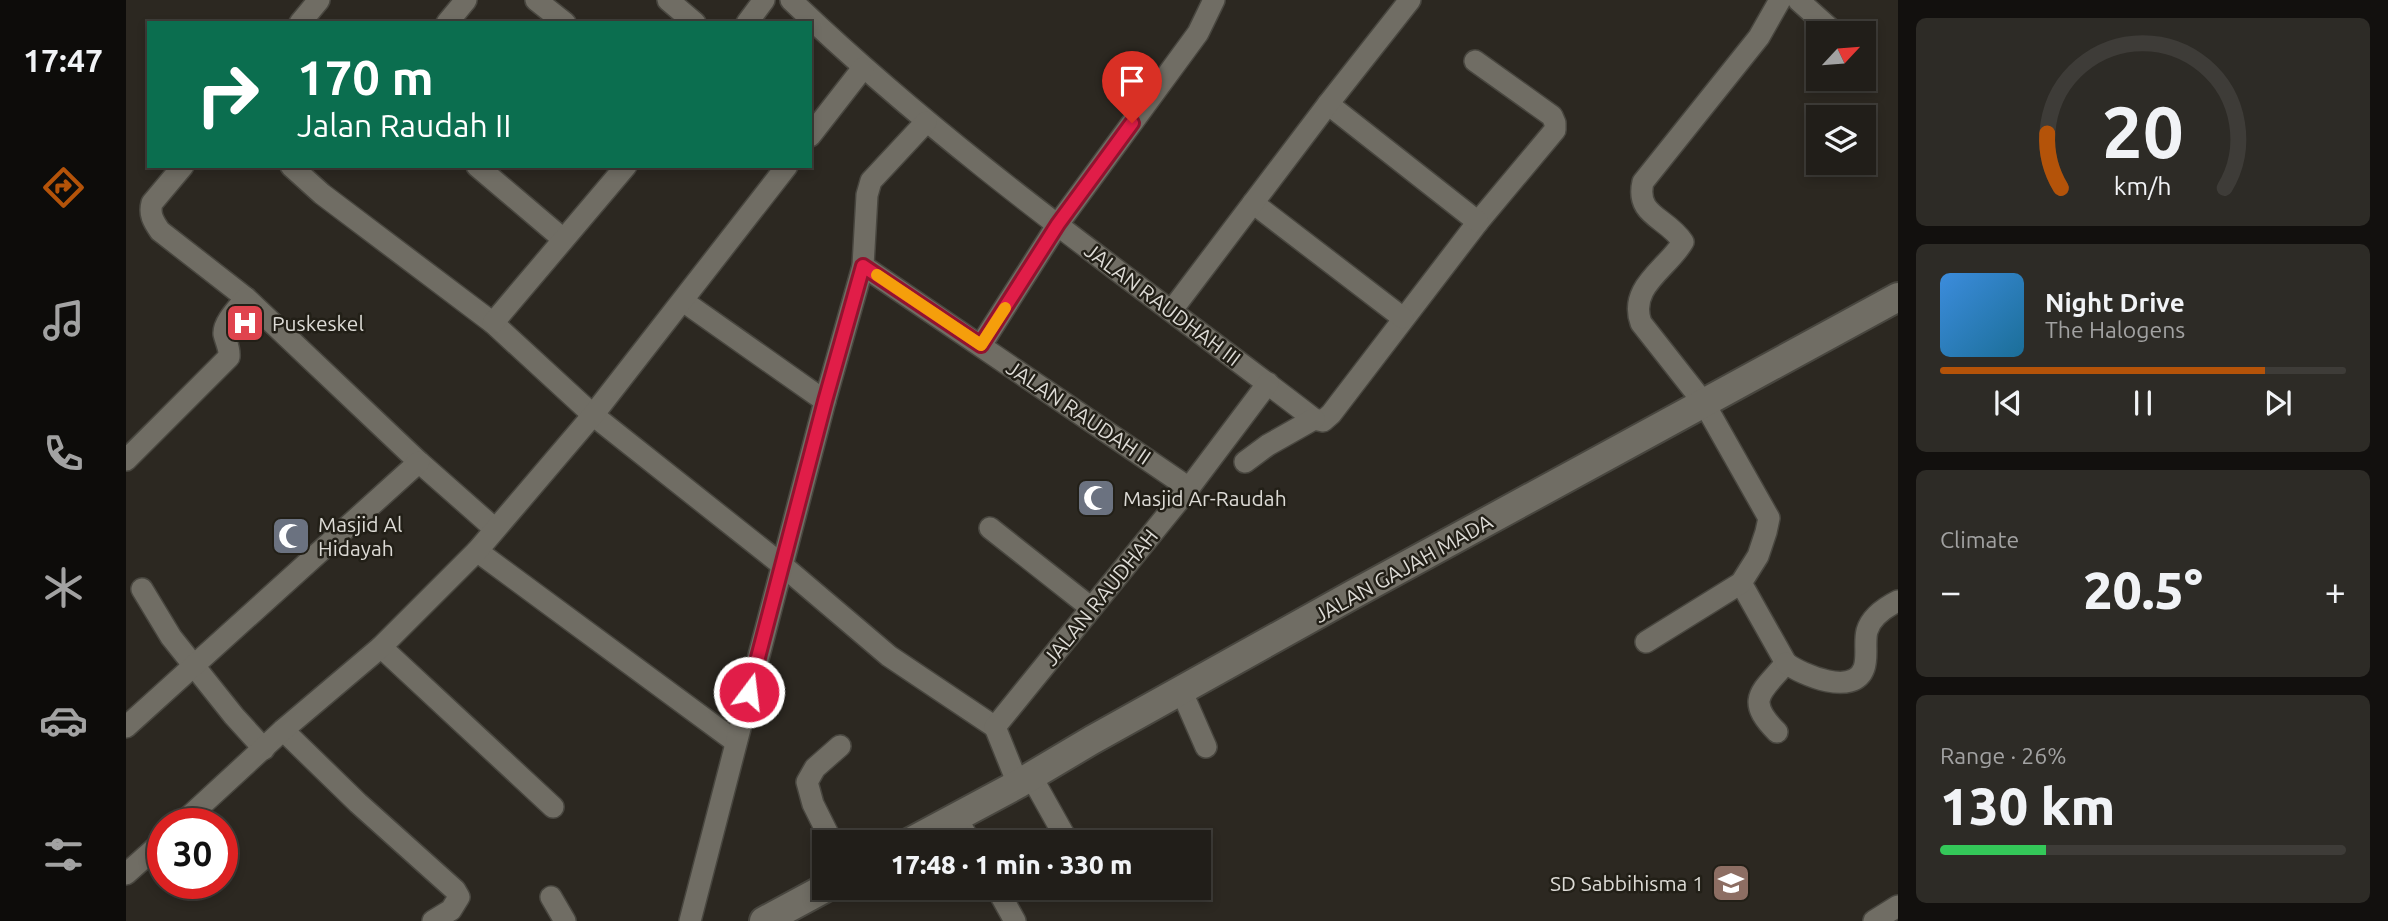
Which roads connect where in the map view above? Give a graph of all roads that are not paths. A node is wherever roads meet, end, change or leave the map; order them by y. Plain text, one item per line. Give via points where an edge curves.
1 (319, 0) edge
2 (466, 0) edge
3 (536, 0) edge
4 (668, 0) edge
5 (764, 0) edge
6 (791, 0) edge
7 (1214, 0) edge
8 (1410, 0) edge
9 (1780, 0) edge
10 (1798, 0) edge
11 (302, 21) edge
12 (449, 21) edge
13 (562, 21) edge
14 (693, 21) edge
15 (748, 21) edge
16 (1822, 21) edge
17 (1475, 61) dead end
18 (863, 68) junction
19 (1328, 104) junction
20 (926, 122) junction
21 (812, 133) edge
22 (181, 168) edge
23 (293, 168) edge
24 (479, 168) edge
25 (621, 168) edge
26 (785, 168) edge
27 (1253, 203) junction
28 (1478, 222) junction
29 (1058, 224) junction
30 (563, 239) junction
31 (863, 266) junction
32 (246, 298) junction
33 (1898, 298) edge
34 (683, 301) junction
35 (1172, 310) junction
36 (1404, 318) junction
37 (493, 323) junction
38 (981, 345) junction
39 (1268, 383) junction
40 (825, 401) junction
41 (1704, 403) junction
42 (593, 415) junction
43 (1314, 419) junction
44 (126, 460) edge
45 (419, 462) junction
46 (1245, 462) dead end
47 (1189, 488) junction
48 (990, 528) dead end
49 (495, 529) junction
50 (477, 551) junction
51 (782, 565) junction
52 (1741, 583) junction
53 (142, 589) dead end
54 (1898, 601) edge
55 (1090, 607) junction
56 (1646, 642) dead end
57 (381, 647) junction
58 (1786, 663) junction
59 (195, 666) junction
60 (1181, 690) junction
61 (126, 727) edge
62 (995, 727) junction
63 (283, 730) junction
64 (1777, 732) dead end
65 (736, 742) junction
66 (840, 746) dead end
67 (1206, 747) dead end
68 (264, 749) junction
69 (1025, 780) junction
70 (553, 807) dead end
71 (199, 808) edge
72 (956, 817) junction
73 (826, 830) edge
74 (932, 830) edge
75 (963, 830) edge
76 (1060, 830) edge
77 (147, 855) edge
78 (126, 874) edge
79 (812, 895) edge
80 (551, 897) dead end
81 (1003, 900) edge
82 (1898, 906) edge
83 (433, 921) edge
84 (565, 921) edge
85 (690, 921) edge
86 (764, 921) edge
87 (1015, 921) edge
88 (1874, 921) edge

1 - 11 street
2 - 12 street
3 - 13 street
4 - 14 street
5 - 15 street
6 - 18 street, JALAN RAUDHAH III
7 - 29 street via 1198,33
8 - 19 street
9 - 41 street via 1759,37 1643,182 1640,195 1643,205 1682,242 1638,298 1638,315
10 - 16 street
17 - 28 street via 1552,116 1555,123 1555,130
18 - 20 street, JALAN RAUDHAH III
18 - 21 street
19 - 27 street
19 - 28 street
20 - 29 street, JALAN RAUDHAH III
20 - 31 street via 871,181
22 - 32 street via 152,203 153,220 160,231
23 - 37 street
24 - 30 street
25 - 30 street
26 - 34 street
27 - 35 street
27 - 36 street
28 - 36 street
29 - 35 street, JALAN RAUDHAH III
29 - 38 street
30 - 37 street
31 - 38 street, JALAN RAUDAH II
31 - 40 street
32 - 44 street via 225,326 229,357
32 - 45 street
33 - 41 main road, JALAN GAJAH MADA
34 - 40 street
34 - 42 street
35 - 39 street, JALAN RAUDHAH III
36 - 43 street via 1331,415 1323,421
37 - 42 street
38 - 47 street, JALAN RAUDAH II
39 - 43 street, JALAN RAUDHAH III
39 - 47 street, JALAN RAUDHAH
40 - 51 street
41 - 52 street via 1769,518 1758,556
41 - 60 main road, JALAN GAJAH MADA
42 - 49 street
42 - 51 street
43 - 46 street
45 - 49 street
45 - 59 street
47 - 55 street, JALAN RAUDHAH
48 - 55 street
49 - 50 street
50 - 57 street
50 - 65 street
51 - 62 street via 889,656
51 - 65 street
52 - 56 street
52 - 58 street
53 - 59 street
54 - 58 street via 1871,623 1865,667 1853,680 1828,681
55 - 62 street, JALAN RAUDHAH
57 - 63 street
57 - 70 street
58 - 64 street via 1758,704 1763,718
59 - 61 street
59 - 68 street
60 - 67 street
60 - 69 main road, JALAN GAJAH MADA
62 - 69 street
63 - 68 street
63 - 83 street via 455,890 456,904
65 - 85 street
66 - 73 street via 815,768 807,782
68 - 71 street
69 - 72 main road, JALAN GAJAH MADA
69 - 76 street
72 - 74 main road, JALAN GAJAH MADA
72 - 75 street
77 - 78 street
79 - 86 main road
80 - 84 street
81 - 87 street
82 - 88 street

